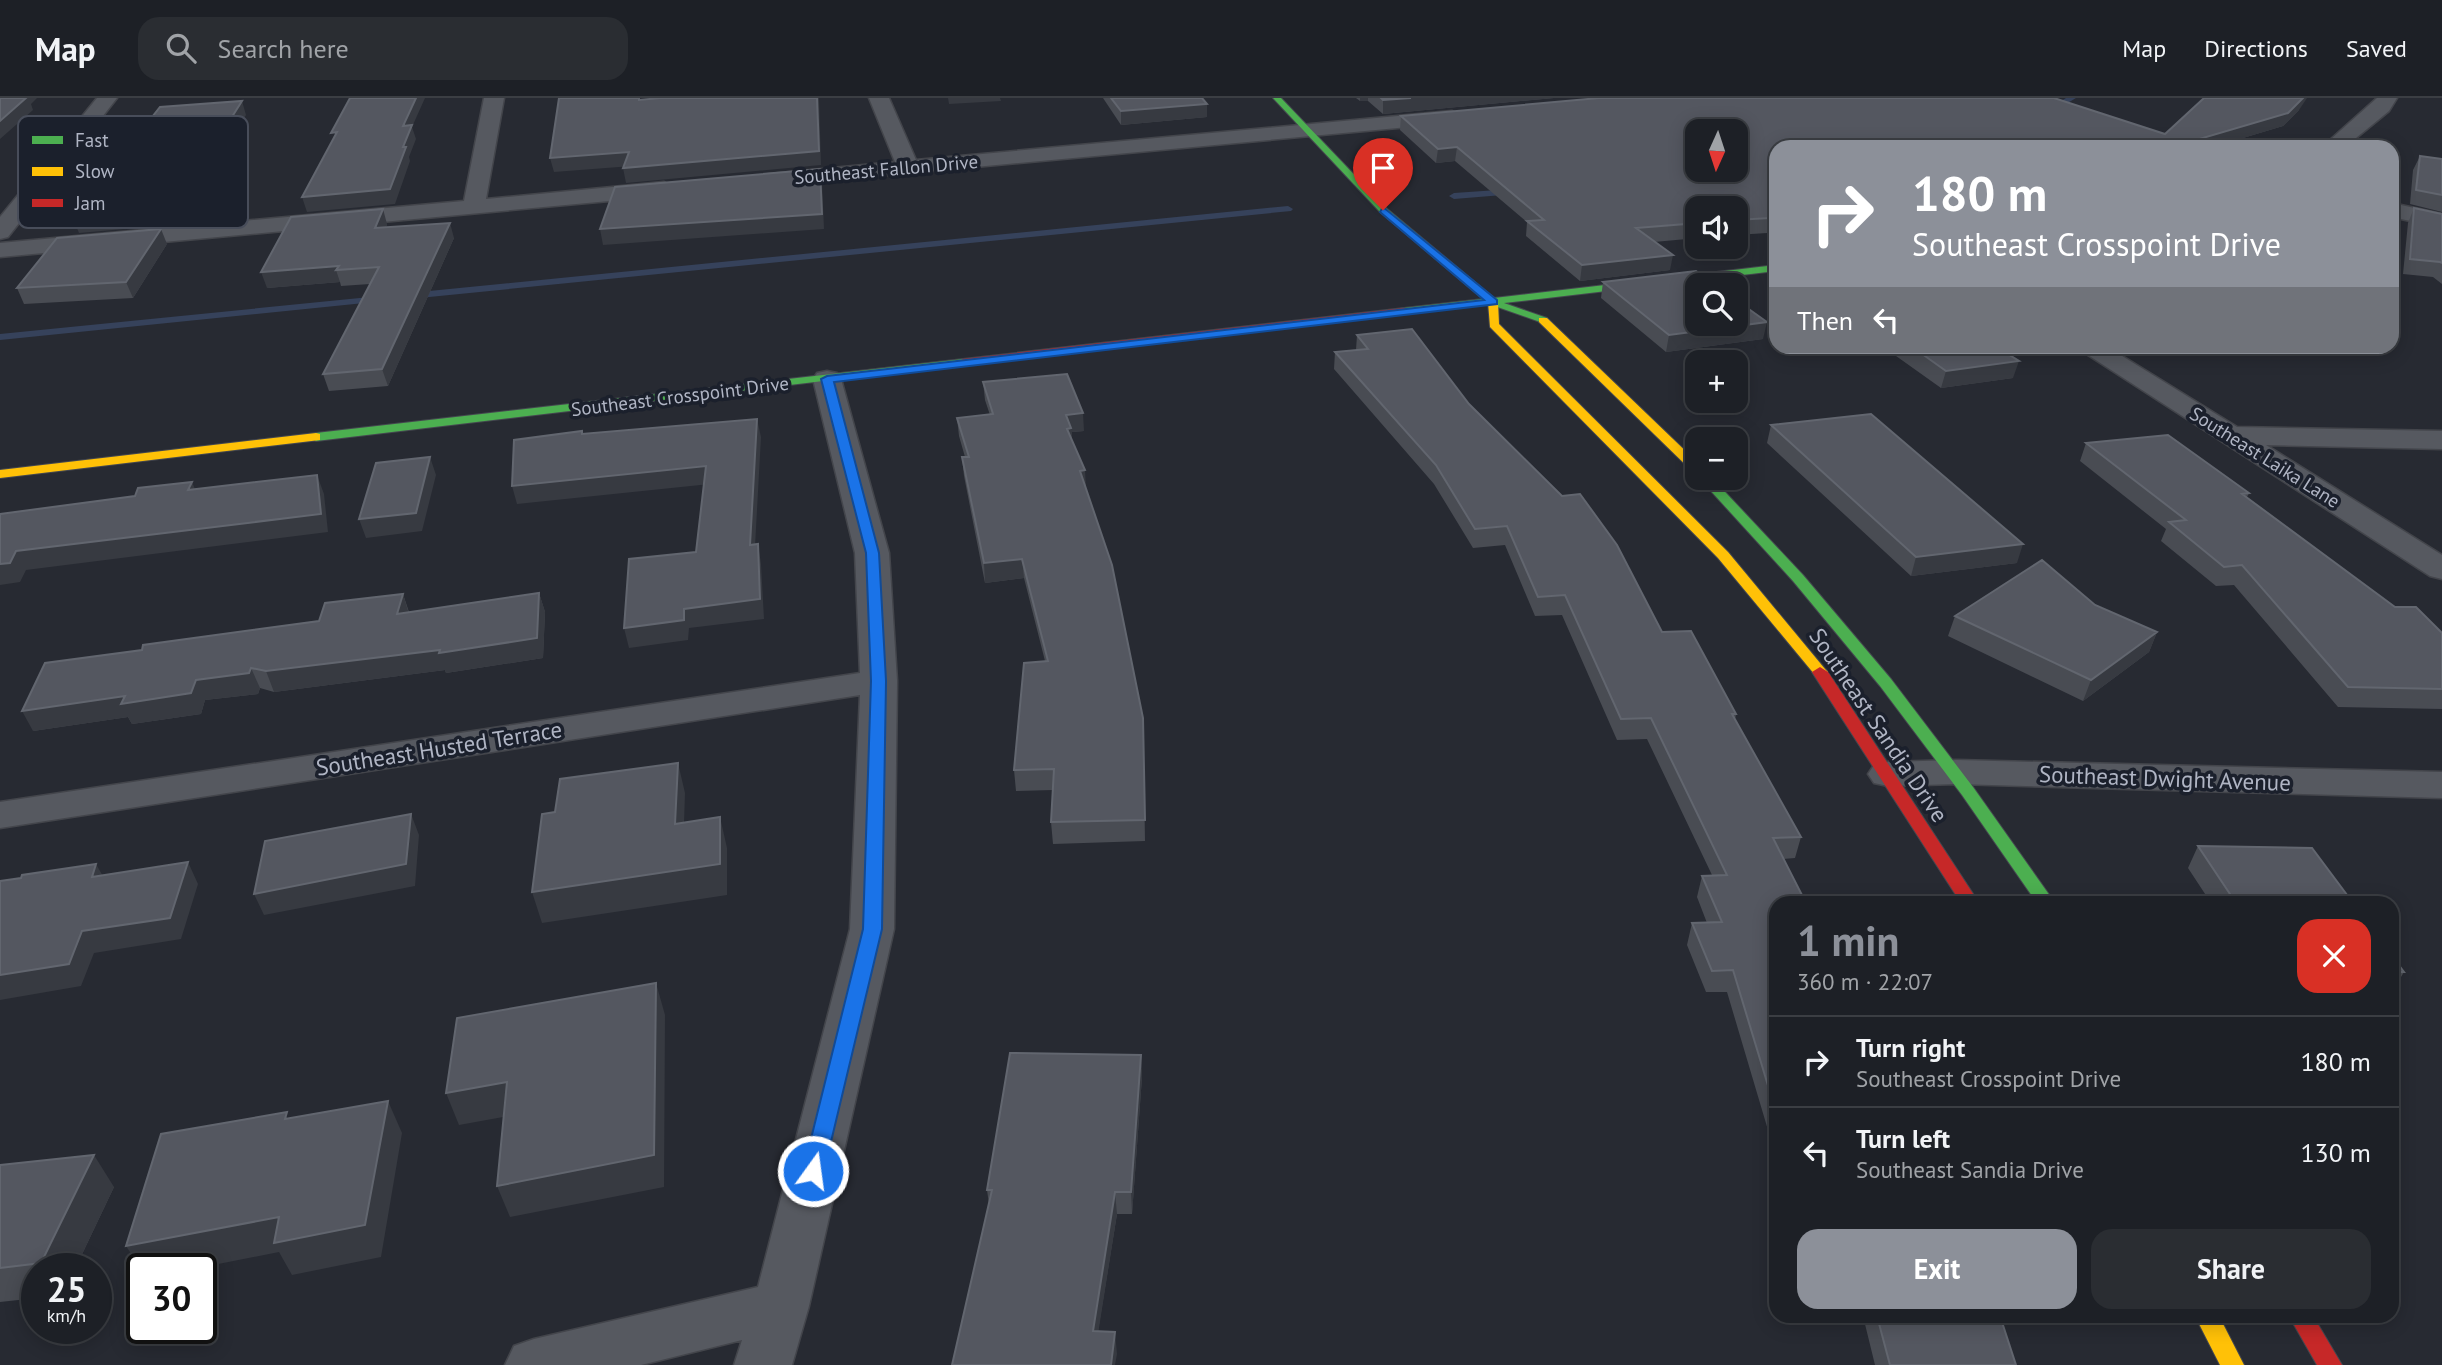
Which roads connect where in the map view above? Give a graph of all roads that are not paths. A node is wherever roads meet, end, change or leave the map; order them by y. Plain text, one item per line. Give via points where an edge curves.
1 (107, 98) edge
2 (494, 98) edge
3 (879, 98) edge
4 (1277, 98) edge
5 (2387, 98) edge
6 (1472, 115) edge
7 (93, 116) edge
8 (1311, 131) junction
9 (2341, 140) edge
10 (908, 167) junction
11 (745, 182) edge
12 (691, 187) edge
13 (474, 206) junction
14 (18, 209) edge
15 (2399, 212) edge
16 (2442, 221) edge
17 (248, 227) edge
18 (237, 228) edge
19 (0, 232) edge
20 (0, 250) edge
21 (1769, 269) edge
22 (1493, 302) junction
23 (2100, 354) edge
24 (827, 379) junction
25 (2233, 436) junction
26 (2442, 440) edge
27 (1685, 457) edge
28 (0, 474) edge
29 (1717, 490) edge
30 (2442, 569) edge
31 (879, 681) junction
32 (1958, 772) junction
33 (1888, 774) junction
34 (2442, 785) edge
35 (0, 815) edge
36 (1966, 896) edge
37 (2041, 896) edge
38 (781, 1306) junction
39 (2211, 1323) edge
40 (2305, 1323) edge
41 (534, 1365) edge
42 (763, 1365) edge
43 (2232, 1365) edge
44 (2330, 1365) edge

1 - 7 street
2 - 13 street
3 - 10 street
4 - 8 street
5 - 9 street
6 - 8 street, Southeast Fallon Drive
8 - 10 street, Southeast Fallon Drive
8 - 22 street via 1383,210
10 - 11 street, Southeast Fallon Drive
12 - 13 street
13 - 17 street
14 - 19 street
15 - 16 street
18 - 20 street
21 - 22 street, Southeast Crosspoint Drive
22 - 24 street, Southeast Crosspoint Drive
22 - 27 street via 1539,316
22 - 33 street, Southeast Sandia Drive via 1494,325 1723,555 1821,673
23 - 25 street, Southeast Laika Lane
24 - 28 street, Southeast Crosspoint Drive
24 - 31 street via 873,553
25 - 26 street
25 - 30 street, Southeast Laika Lane
29 - 32 street, Southeast Sandia Drive via 1845,628
31 - 35 street, Southeast Husted Terrace
31 - 38 street via 872,929
32 - 33 street, Southeast Dwight Avenue
32 - 34 street, Southeast Dwight Avenue
32 - 37 street, Southeast Sandia Drive
33 - 36 street, Southeast Sandia Drive
38 - 41 street
38 - 42 street
39 - 43 street
40 - 44 street

